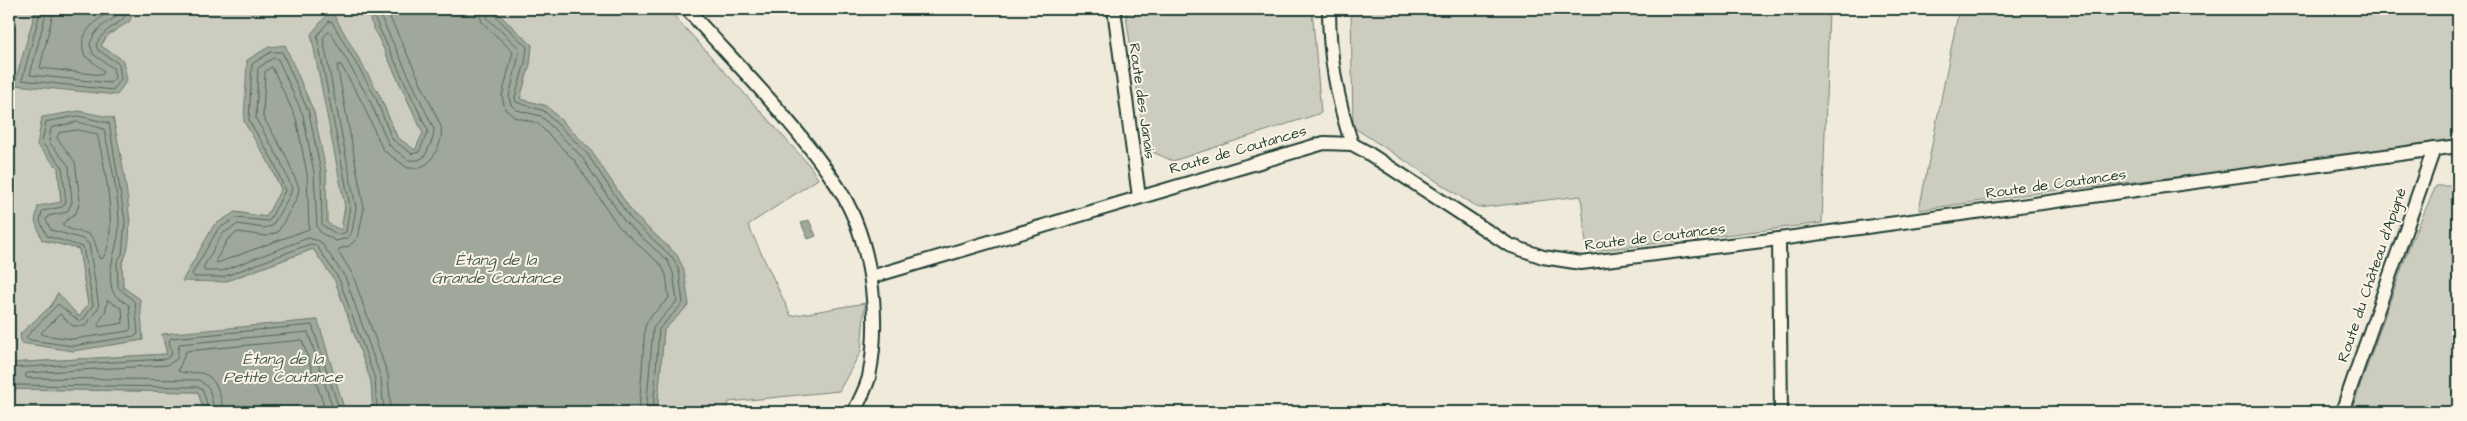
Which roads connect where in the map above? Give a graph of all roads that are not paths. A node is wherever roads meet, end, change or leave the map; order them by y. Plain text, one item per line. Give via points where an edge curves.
1 (687, 9) edge
2 (1114, 9) edge
3 (1329, 9) edge
4 (1352, 144) junction
5 (2458, 146) edge
6 (2434, 149) junction
7 (1139, 197) junction
8 (1778, 238) junction
9 (871, 277) junction
10 (854, 412) edge
11 (1781, 412) edge
12 (2342, 412) edge

1 - 9 street via 799,134 837,186 859,231
2 - 7 street, Route des Janais
3 - 4 street via 1334,76
4 - 7 street, Route de Coutances via 1324,143 1299,149
4 - 8 street, Route de Coutances via 1509,246 1543,257 1581,263
5 - 6 street, Route de Coutances
6 - 8 street, Route de Coutances
6 - 12 street, Route du Château d'Apigné
7 - 9 street, Route de Coutances
8 - 11 street
9 - 10 street via 875,319 868,379

